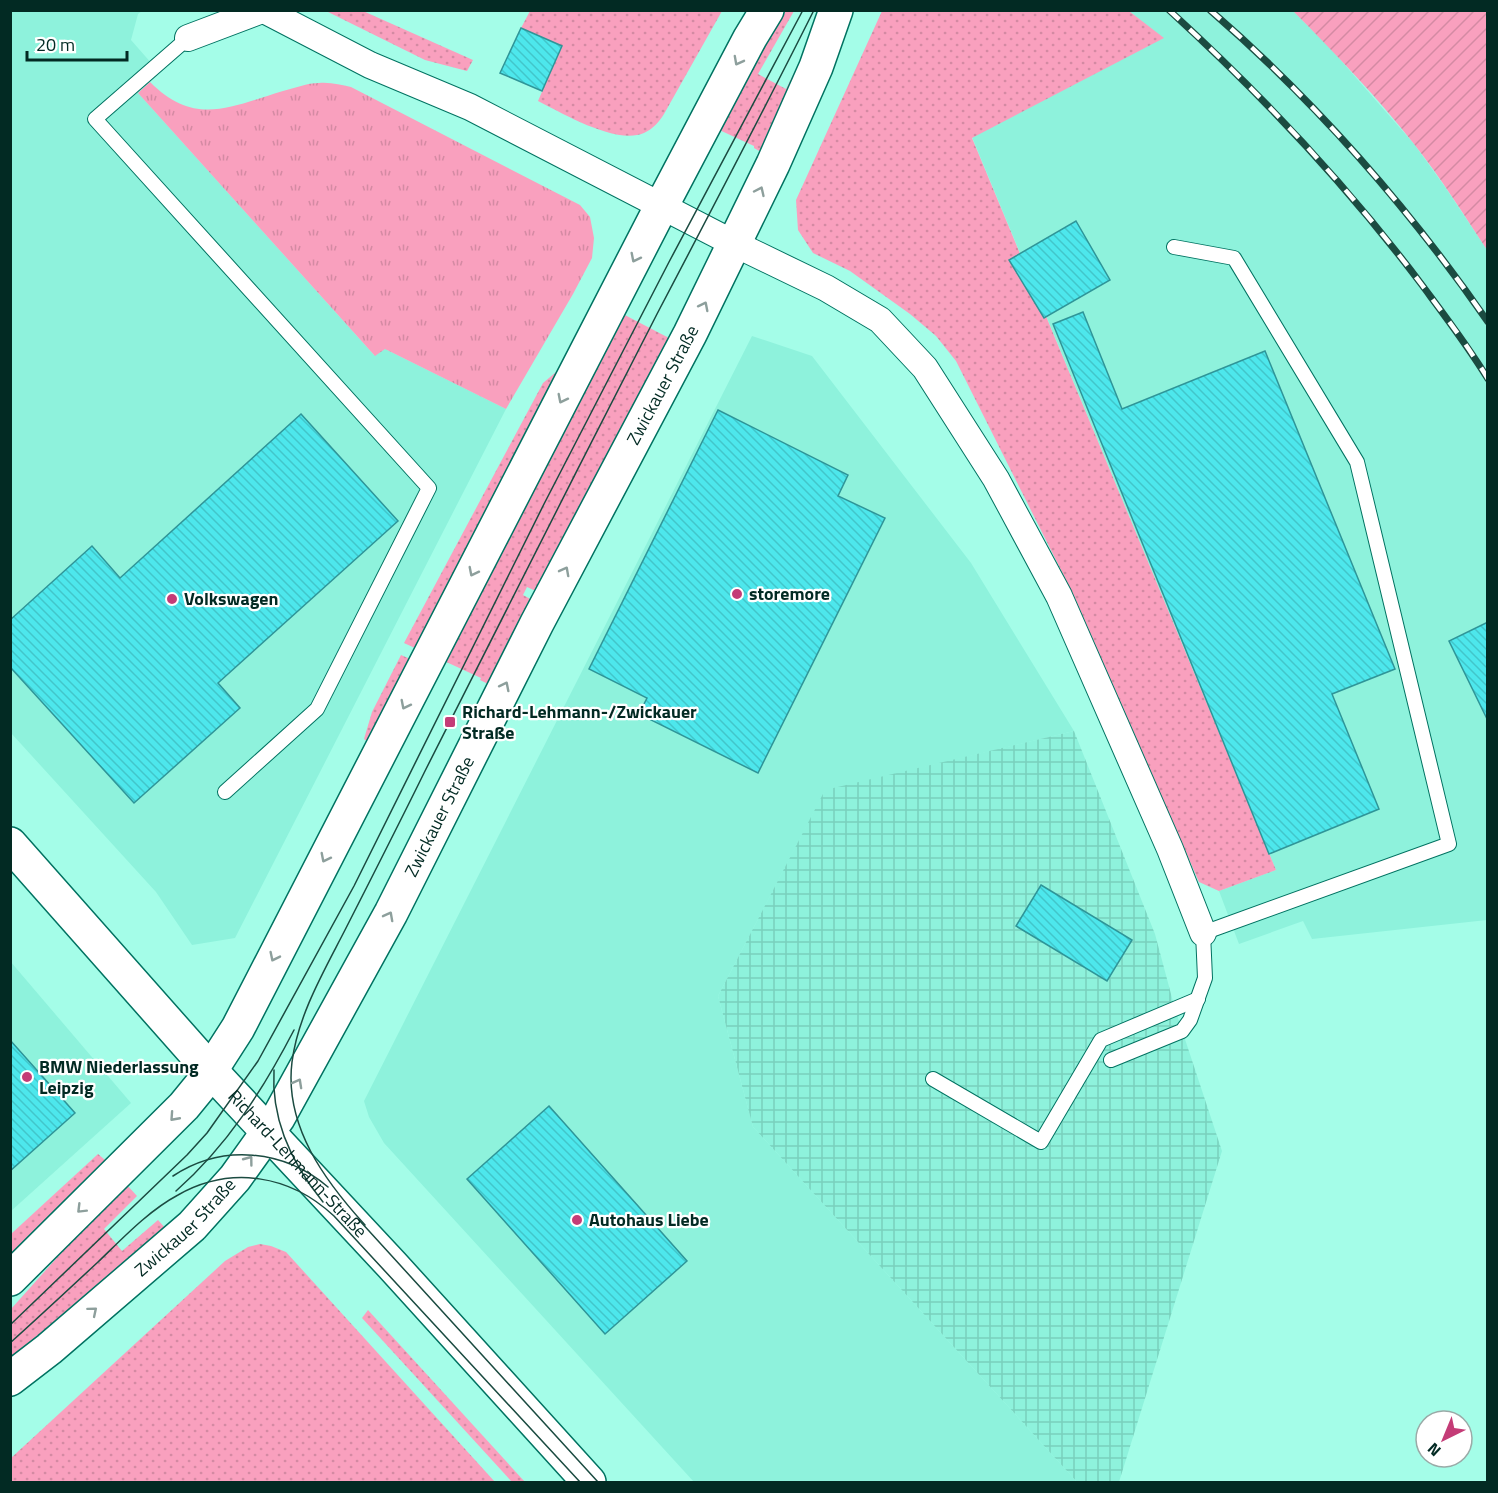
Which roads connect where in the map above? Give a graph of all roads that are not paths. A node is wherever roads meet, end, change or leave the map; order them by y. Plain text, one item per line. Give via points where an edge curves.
1 (263, 10) edge
2 (767, 10) edge
3 (836, 10) edge
4 (188, 38) joint
5 (662, 206) junction
6 (735, 244) junction
7 (1174, 248) dead end
8 (225, 792) dead end
9 (10, 844) edge
10 (1203, 933) junction
11 (1198, 999) junction
12 (1111, 1060) dead end
13 (211, 1071) junction
14 (933, 1079) dead end
15 (268, 1133) junction
16 (10, 1279) edge
17 (10, 1379) edge
18 (589, 1482) edge

1 - 4 street
1 - 5 street via 370,65 470,107
2 -> 5 main road
6 -> 3 main road, Zwickauer Straße via 816,67
4 - 8 lane via 95,118 429,488 317,709
5 - 6 street
5 -> 13 main road via 255,995
6 - 10 street via 826,288 880,320 925,368 996,479 1059,596
15 -> 6 main road, Zwickauer Straße via 391,913
7 - 10 lane via 1234,258 1357,462 1449,844
9 - 13 main road, Richard-Lehmann-Straße
10 - 11 lane via 1205,978
11 - 12 lane via 1182,1031
11 - 14 lane via 1101,1040 1041,1142
13 - 15 main road, Richard-Lehmann-Straße
13 -> 16 main road via 167,1125
17 -> 15 main road, Zwickauer Straße via 192,1226
15 - 18 main road, Richard-Lehmann-Straße

